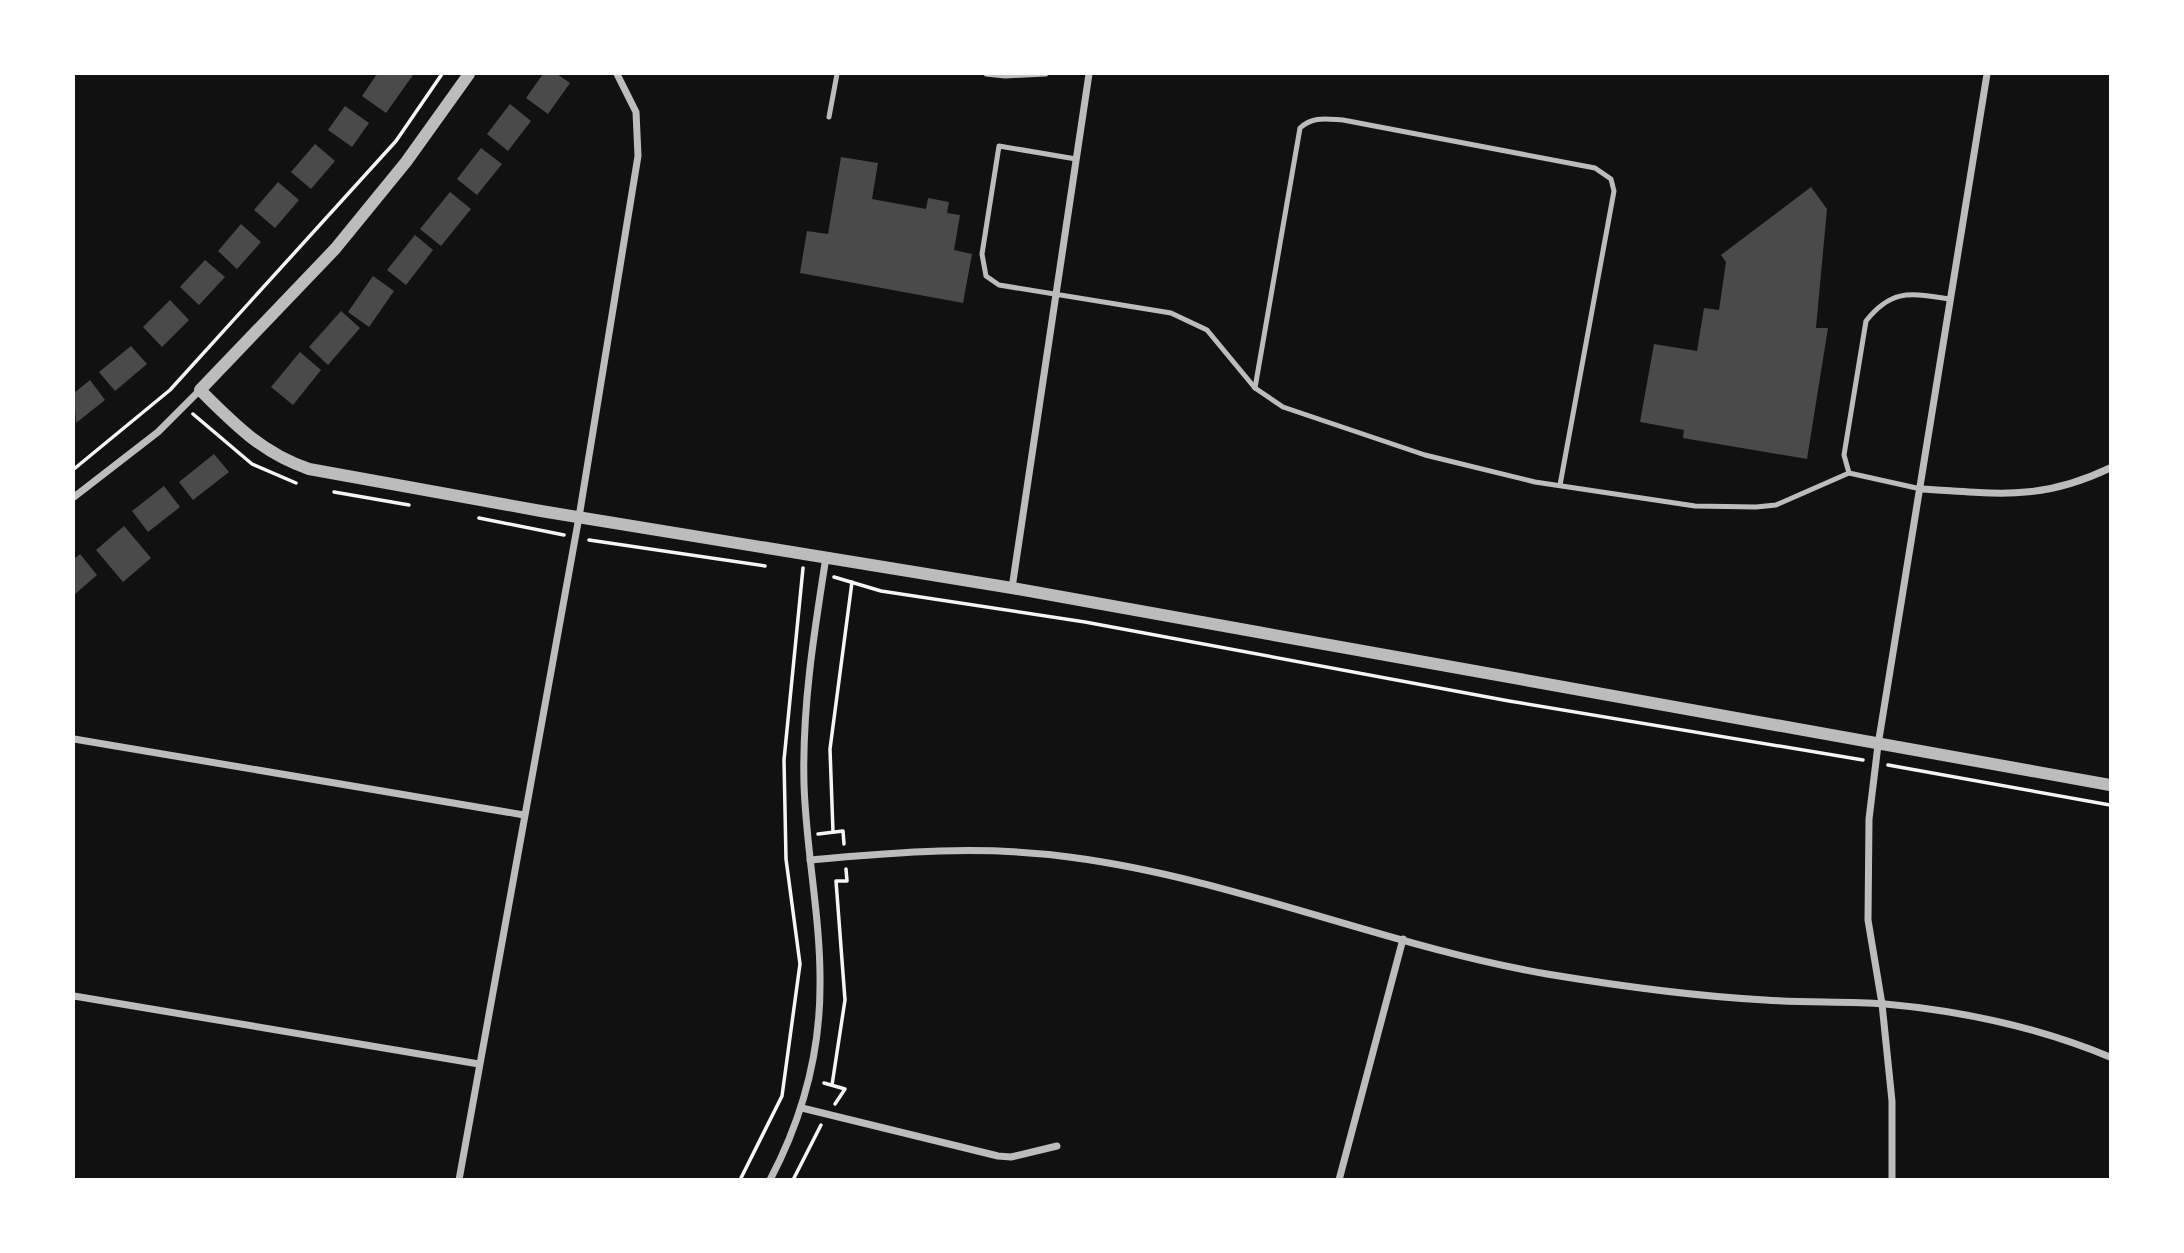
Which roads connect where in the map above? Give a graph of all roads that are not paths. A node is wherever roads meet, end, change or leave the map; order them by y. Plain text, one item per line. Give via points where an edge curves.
1 (469, 74) edge
2 (617, 74) edge
3 (836, 74) edge
4 (986, 74) edge
5 (1046, 74) edge
6 (1089, 74) edge
7 (1987, 74) edge
8 (829, 117) dead end
9 (1076, 159) junction
10 (1054, 292) junction
11 (1951, 299) junction
12 (1255, 388) junction
13 (200, 390) junction
14 (2110, 468) edge
15 (1849, 473) junction
16 (1560, 485) junction
17 (1921, 489) junction
18 (74, 497) edge
19 (579, 517) junction
20 (826, 557) junction
21 (1012, 588) junction
22 (74, 739) edge
23 (1878, 745) junction
24 (2110, 785) edge
25 (524, 815) junction
26 (810, 860) junction
27 (1403, 939) junction
28 (74, 996) edge
29 (1882, 1004) junction
30 (2110, 1057) edge
31 (479, 1064) junction
32 (802, 1108) junction
33 (1057, 1146) dead end
34 (459, 1180) edge
35 (770, 1180) edge
36 (1339, 1180) edge
37 (1892, 1180) edge

1 - 13 street via 335,249
2 - 19 street via 636,112 638,156
3 - 8 lane
4 - 5 lane
6 - 9 street
7 - 11 street
9 - 10 street
9 - 10 lane via 999,146 982,254 986,276 999,285
10 - 12 lane via 1171,313 1207,330
10 - 21 street
11 - 15 lane via 1899,294 1879,305 1866,321 1844,455
11 - 17 street
12 - 16 lane via 1283,407 1425,455
12 - 16 lane via 1304,124 1315,118 1343,120 1595,168 1611,179 1614,191
13 - 18 street via 158,432
13 - 19 street via 246,436 309,469
14 - 17 street via 2061,487 2022,495
15 - 16 lane via 1776,505 1756,507 1695,506
15 - 17 lane
17 - 23 street
19 - 20 street
19 - 25 street
20 - 21 street
20 - 26 street via 805,717
21 - 23 street
22 - 25 street
23 - 24 street
23 - 29 street via 1868,843 1868,920
25 - 31 street
26 - 27 street via 987,850 1069,857 1150,872
26 - 32 street via 820,984 815,1056
27 - 29 street via 1545,974 1660,990
27 - 36 street
28 - 31 street
29 - 30 street via 1994,1019
29 - 37 street via 1892,1101
31 - 34 street
32 - 33 street via 998,1156
32 - 35 street

